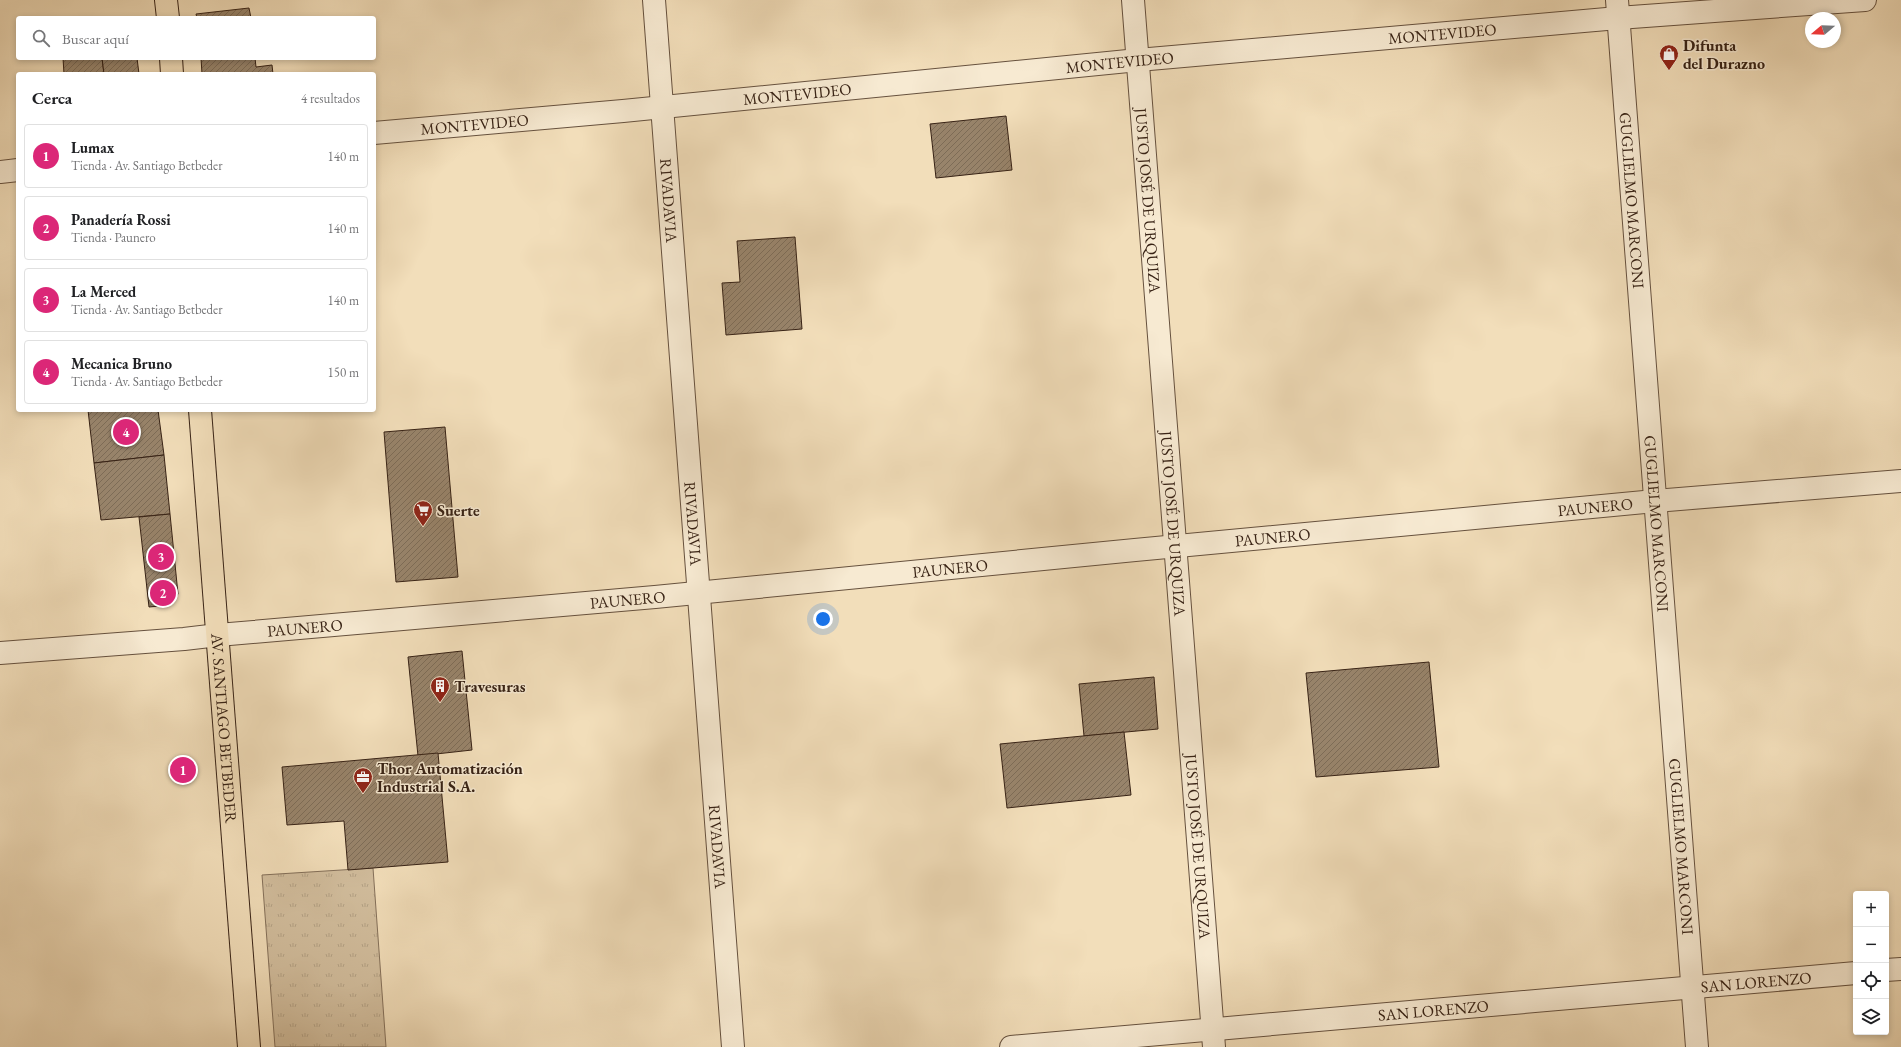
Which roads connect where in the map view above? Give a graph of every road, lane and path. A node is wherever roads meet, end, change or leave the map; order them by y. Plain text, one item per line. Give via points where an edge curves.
1 (166, 0) edge
2 (654, 0) edge
3 (1133, 0) edge
4 (1865, 0) edge
5 (1618, 9) edge
6 (168, 16) edge
7 (171, 60) edge
8 (1138, 60) junction
9 (172, 72) edge
10 (662, 107) junction
11 (376, 133) edge
12 (16, 170) edge
13 (0, 172) edge
14 (200, 412) edge
15 (1901, 481) edge
16 (1655, 501) junction
17 (1175, 546) junction
18 (698, 593) junction
19 (218, 635) junction
20 (0, 653) edge
21 (1901, 969) edge
22 (1889, 970) edge
23 (1853, 973) edge
24 (1693, 987) junction
25 (1214, 1039) edge
26 (249, 1047) edge
27 (733, 1047) edge
28 (1011, 1047) edge
29 (1697, 1047) edge

1 - 6 main road
2 - 10 street, RIVADAVIA
3 - 8 street, JUSTO JOSÉ DE URQUIZA
4 - 5 street, MONTEVIDEO
5 - 8 street, MONTEVIDEO
5 - 16 street, GUGLIELMO MARCONI
7 - 9 main road
8 - 10 street, MONTEVIDEO
8 - 17 street, JUSTO JOSÉ DE URQUIZA
10 - 11 street, MONTEVIDEO
10 - 18 street, RIVADAVIA
12 - 13 street
14 - 19 main road, AV. SANTIAGO BETBEDER
15 - 16 street, PAUNERO
16 - 17 street, PAUNERO
16 - 24 street, GUGLIELMO MARCONI
17 - 18 street, PAUNERO
17 - 25 street, JUSTO JOSÉ DE URQUIZA
18 - 19 street, PAUNERO
18 - 27 street, RIVADAVIA
19 - 20 street, PAUNERO
19 - 26 main road, AV. SANTIAGO BETBEDER
21 - 22 street
23 - 24 street, SAN LORENZO
24 - 25 street, SAN LORENZO
24 - 29 street, GUGLIELMO MARCONI
25 - 28 street, SAN LORENZO

